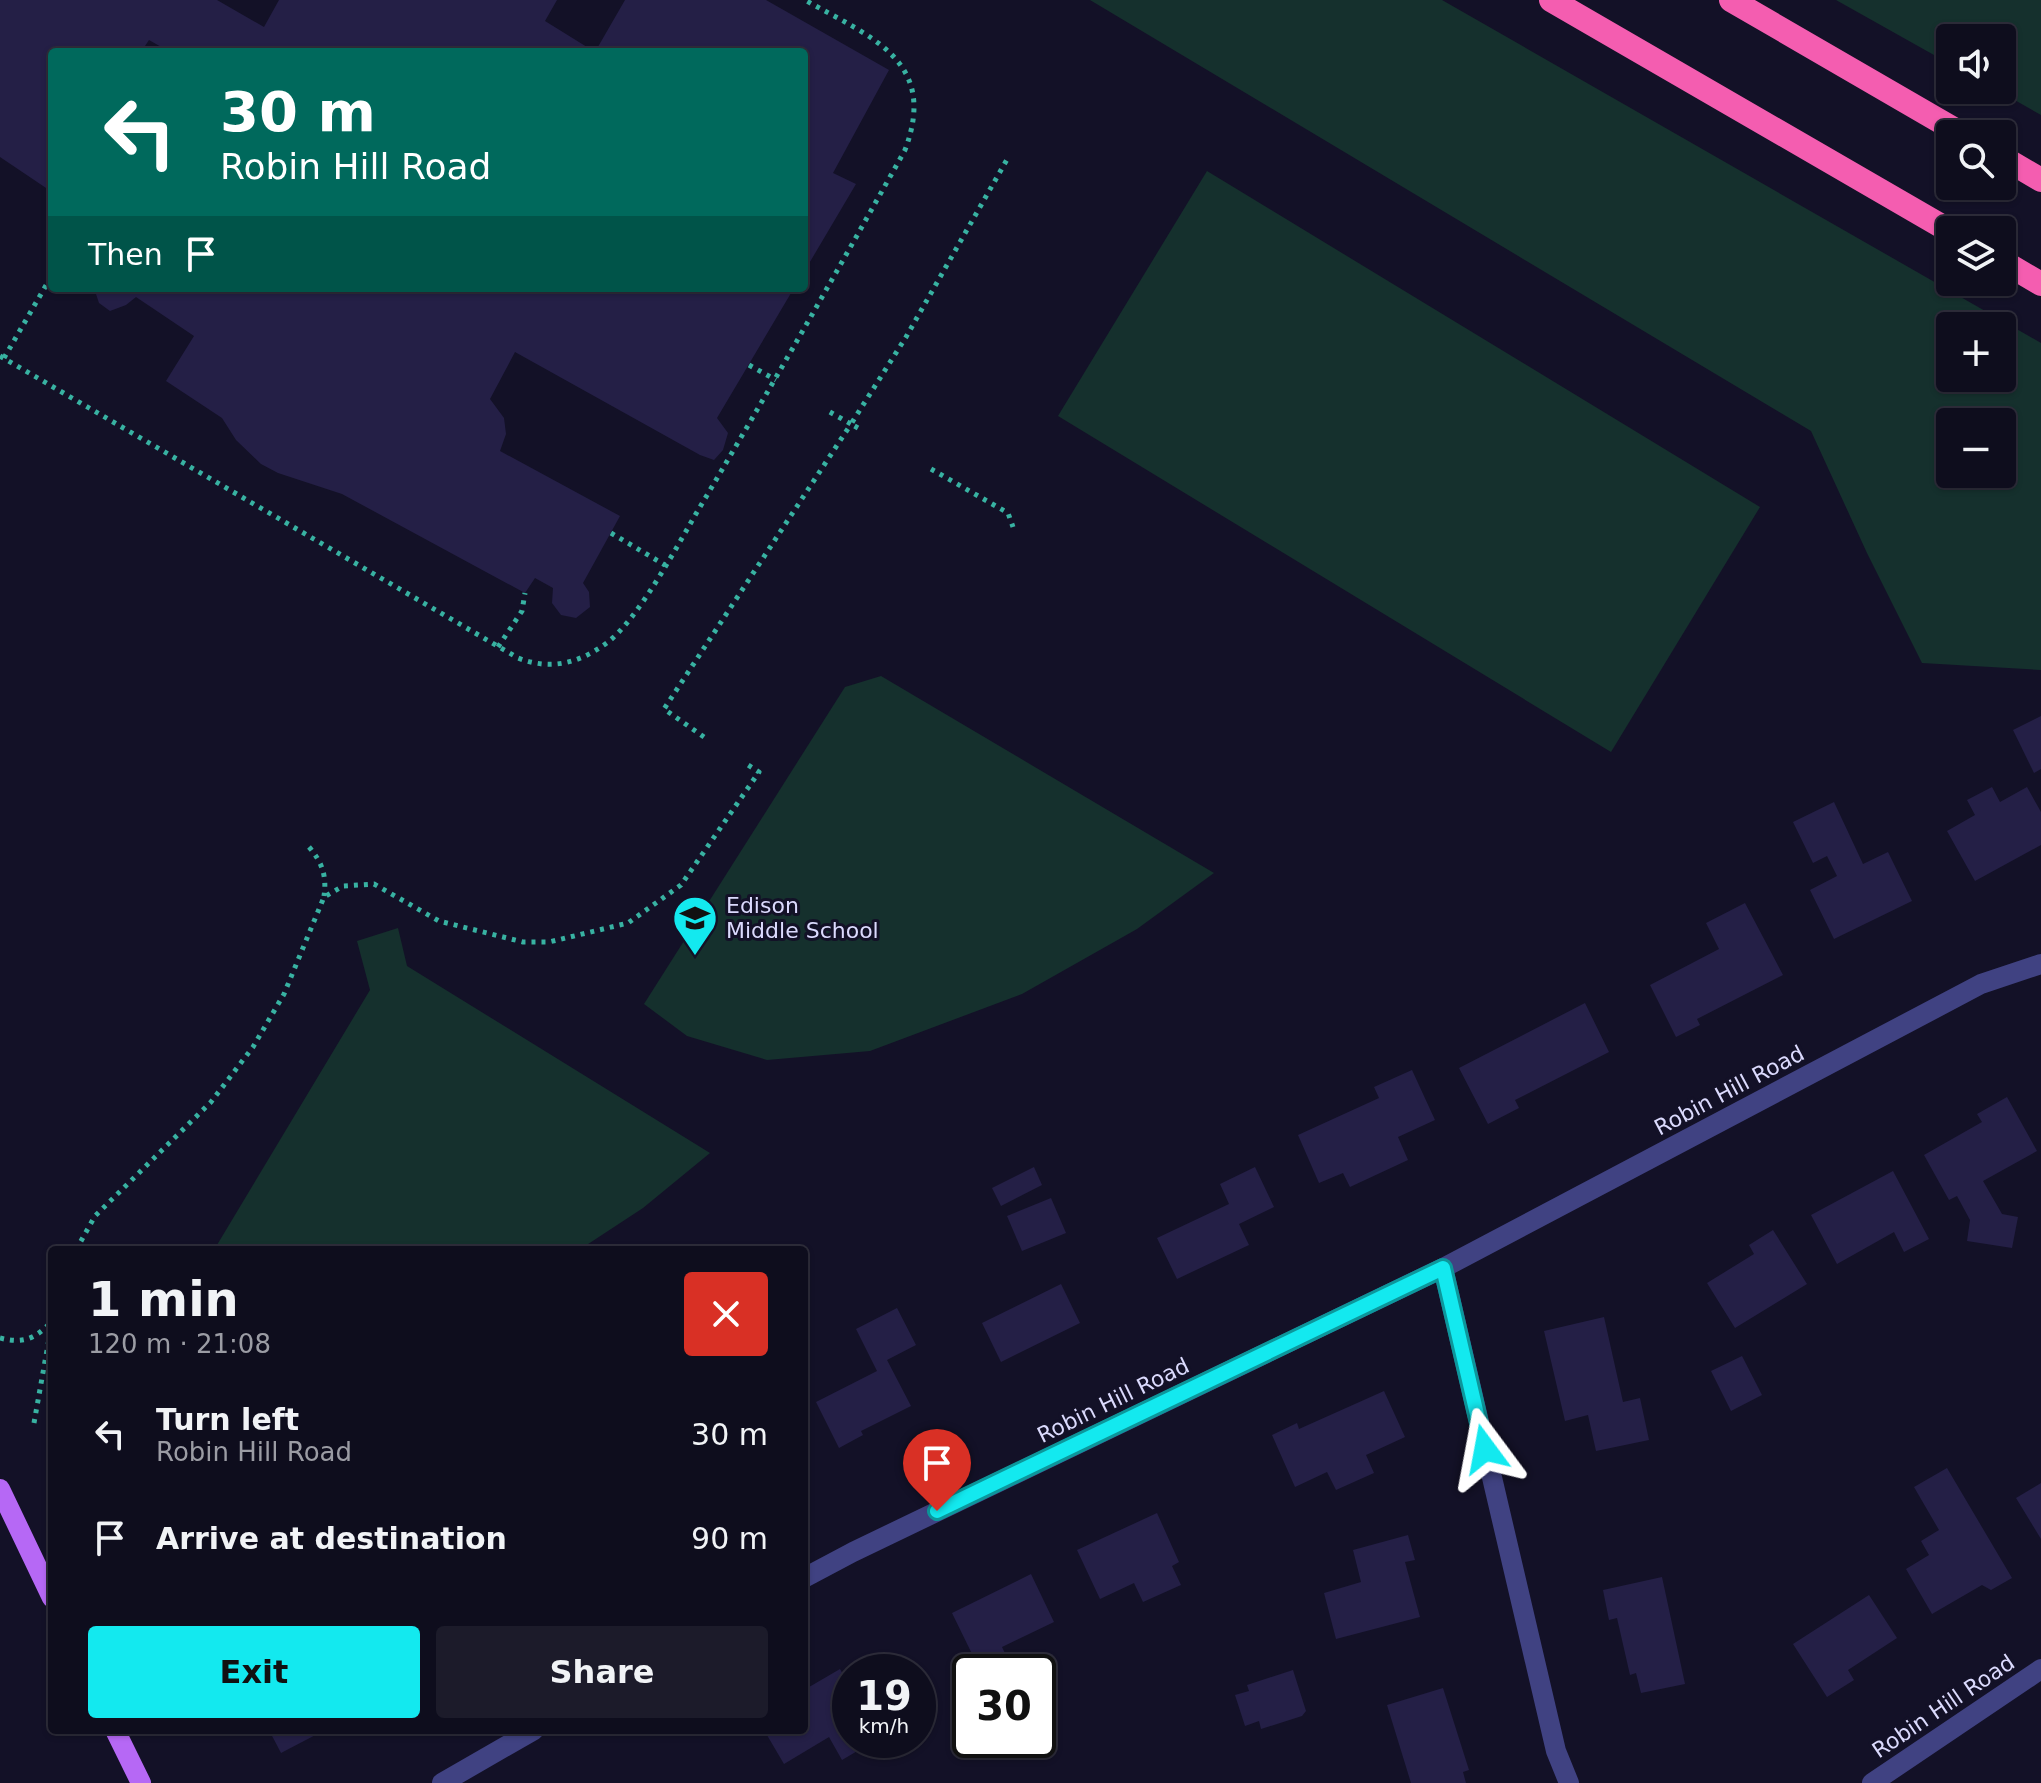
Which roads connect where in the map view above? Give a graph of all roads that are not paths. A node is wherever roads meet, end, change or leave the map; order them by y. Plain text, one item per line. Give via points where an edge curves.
1 (1551, 0) edge
2 (1731, 0) edge
3 (1938, 120) edge
4 (2016, 165) edge
5 (2041, 180) edge
6 (1936, 223) edge
7 (2016, 269) edge
8 (2041, 284) edge
9 (2041, 964) edge
10 (1443, 1268) junction
11 (0, 1489) edge
12 (808, 1576) edge
13 (48, 1590) edge
14 (2041, 1669) edge
15 (117, 1734) edge
16 (527, 1734) edge
17 (141, 1783) edge
18 (442, 1783) edge
19 (1569, 1783) edge
20 (1872, 1783) edge

1 - 6 highway
2 - 3 highway
4 - 5 highway
7 - 8 highway
9 - 10 street, Robin Hill Road via 1981,984
10 - 12 street, Robin Hill Road
10 - 19 street via 1556,1751
11 - 13 main road
14 - 20 street, Robin Hill Road
15 - 17 main road
16 - 18 street

